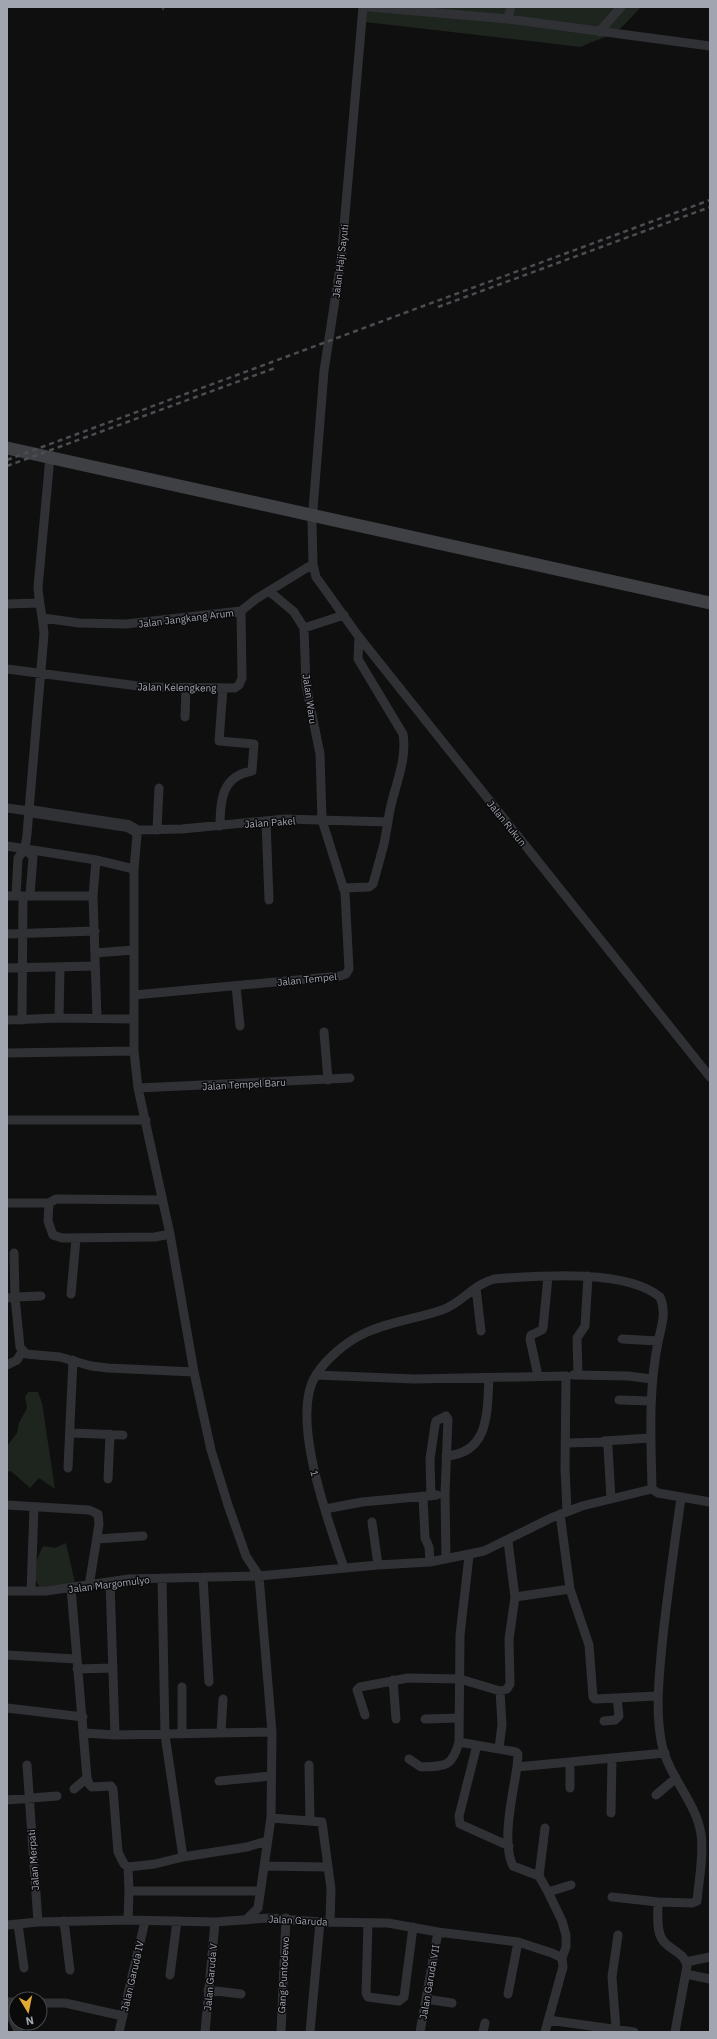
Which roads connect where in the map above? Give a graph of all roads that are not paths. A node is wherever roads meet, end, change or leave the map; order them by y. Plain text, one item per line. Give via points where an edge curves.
1 (363, 7) edge
2 (370, 7) edge
3 (511, 7) edge
4 (621, 7) edge
5 (508, 19) junction
6 (599, 32) junction
7 (710, 46) edge
8 (7, 448) edge
9 (50, 457) junction
10 (312, 514) junction
11 (313, 564) junction
12 (269, 591) junction
13 (39, 603) junction
14 (7, 604) edge
15 (710, 604) edge
16 (241, 611) junction
17 (344, 615) junction
18 (44, 618) junction
19 (304, 628) junction
20 (359, 637) junction
21 (7, 669) edge
22 (40, 673) junction
23 (223, 688) junction
24 (186, 689) junction
25 (185, 717) dead end
26 (159, 788) dead end
27 (7, 808) edge
28 (29, 811) junction
29 (322, 820) junction
30 (266, 821) junction
31 (388, 822) junction
32 (219, 826) junction
33 (135, 830) junction
34 (157, 830) junction
35 (7, 846) edge
36 (25, 849) junction
37 (96, 860) junction
38 (134, 869) junction
39 (343, 888) junction
40 (19, 896) edge
41 (93, 896) junction
42 (269, 900) dead end
43 (95, 931) junction
44 (7, 934) edge
45 (23, 934) junction
46 (134, 950) junction
47 (95, 952) junction
48 (95, 966) junction
49 (7, 968) edge
50 (24, 968) junction
51 (60, 968) junction
52 (236, 986) junction
53 (134, 995) junction
54 (59, 1018) junction
55 (97, 1018) junction
56 (134, 1019) junction
57 (7, 1020) edge
58 (22, 1020) junction
59 (240, 1026) dead end
60 (324, 1032) dead end
61 (134, 1050) junction
62 (7, 1052) edge
63 (710, 1077) edge
64 (350, 1078) dead end
65 (328, 1080) junction
66 (138, 1088) junction
67 (7, 1120) edge
68 (146, 1120) junction
69 (162, 1200) junction
70 (7, 1203) edge
71 (49, 1203) junction
72 (170, 1234) junction
73 (76, 1238) junction
74 (14, 1253) dead end
75 (548, 1276) junction
76 (588, 1276) junction
77 (476, 1288) junction
78 (71, 1294) dead end
79 (41, 1296) dead end
80 (11, 1298) edge
81 (482, 1330) dead end
82 (622, 1339) dead end
83 (658, 1341) junction
84 (22, 1352) junction
85 (73, 1360) junction
86 (7, 1365) edge
87 (194, 1372) junction
88 (578, 1374) junction
89 (316, 1375) junction
90 (538, 1376) junction
91 (566, 1376) junction
92 (489, 1378) junction
93 (652, 1379) junction
94 (619, 1400) dead end
95 (650, 1401) junction
96 (71, 1433) junction
97 (110, 1434) junction
98 (123, 1435) dead end
99 (650, 1438) junction
100 (604, 1441) junction
101 (566, 1443) junction
102 (446, 1456) junction
103 (68, 1468) dead end
104 (108, 1479) dead end
105 (652, 1489) junction
106 (445, 1494) junction
107 (427, 1496) junction
108 (681, 1498) junction
109 (611, 1499) junction
110 (710, 1502) edge
111 (7, 1505) edge
112 (34, 1507) junction
113 (325, 1509) junction
114 (563, 1513) junction
115 (372, 1522) dead end
116 (143, 1536) dead end
117 (97, 1539) junction
118 (508, 1541) junction
119 (469, 1556) junction
120 (446, 1558) junction
121 (430, 1562) junction
122 (378, 1565) junction
123 (344, 1568) junction
124 (259, 1576) junction
125 (203, 1577) junction
126 (162, 1578) junction
127 (110, 1582) junction
128 (89, 1586) junction
129 (71, 1588) junction
130 (570, 1589) junction
131 (7, 1591) edge
132 (31, 1591) junction
133 (515, 1597) junction
134 (7, 1655) edge
135 (76, 1659) junction
136 (113, 1668) junction
137 (77, 1669) junction
138 (460, 1679) junction
139 (393, 1680) junction
140 (209, 1682) dead end
141 (182, 1687) dead end
142 (500, 1691) junction
143 (657, 1696) junction
144 (617, 1698) junction
145 (223, 1699) dead end
146 (7, 1708) edge
147 (365, 1715) dead end
148 (83, 1717) junction
149 (459, 1718) junction
150 (396, 1719) dead end
151 (425, 1719) dead end
152 (604, 1721) dead end
153 (272, 1732) junction
154 (84, 1733) junction
155 (221, 1733) junction
156 (182, 1734) junction
157 (115, 1735) junction
158 (165, 1735) junction
159 (459, 1742) junction
160 (477, 1744) junction
161 (499, 1749) junction
162 (665, 1753) junction
163 (409, 1759) dead end
164 (612, 1759) junction
165 (570, 1763) junction
166 (27, 1765) dead end
167 (309, 1765) dead end
168 (517, 1767) junction
169 (271, 1776) junction
170 (88, 1778) junction
171 (676, 1778) junction
172 (219, 1781) dead end
173 (570, 1788) dead end
174 (74, 1789) dead end
175 (656, 1795) dead end
176 (57, 1796) dead end
177 (29, 1798) junction
178 (7, 1800) edge
179 (611, 1814) dead end
180 (271, 1818) junction
181 (310, 1821) junction
182 (545, 1828) dead end
183 (267, 1842) junction
184 (508, 1846) junction
185 (183, 1857) junction
186 (264, 1866) junction
187 (128, 1867) junction
188 (327, 1867) junction
189 (540, 1876) junction
190 (571, 1886) dead end
191 (129, 1891) junction
192 (260, 1891) junction
193 (548, 1892) junction
194 (612, 1898) dead end
195 (658, 1902) junction
196 (258, 1908) junction
197 (269, 1918) junction
198 (286, 1918) junction
199 (128, 1920) junction
200 (246, 1920) junction
201 (64, 1921) junction
202 (144, 1921) junction
203 (177, 1921) junction
204 (38, 1922) junction
205 (215, 1922) junction
206 (320, 1922) junction
207 (330, 1922) junction
208 (368, 1923) junction
209 (18, 1924) junction
210 (7, 1925) edge
211 (413, 1927) junction
212 (438, 1932) junction
213 (618, 1935) dead end
214 (518, 1942) junction
215 (710, 1957) edge
216 (562, 1958) junction
217 (686, 1962) junction
218 (24, 1968) dead end
219 (70, 1970) dead end
220 (686, 1974) junction
221 (170, 1975) dead end
222 (710, 1979) edge
223 (208, 1990) junction
224 (241, 1994) dead end
225 (508, 1994) dead end
226 (426, 1999) junction
227 (48, 2003) edge
228 (452, 2003) dead end
229 (7, 2009) edge
230 (123, 2016) junction
231 (548, 2020) junction
232 (616, 2030) junction
233 (19, 2032) edge
234 (119, 2032) edge
235 (205, 2032) edge
236 (281, 2032) edge
237 (310, 2032) edge
238 (420, 2032) edge
239 (545, 2032) edge
240 (634, 2032) edge
241 (675, 2032) edge

1 - 10 street, Jalan Haji Sayuti via 341,261 324,371
2 - 5 street
3 - 5 street
4 - 6 street
5 - 6 street
6 - 7 street
8 - 9 main road
9 - 10 main road
9 - 13 street via 38,587
10 - 11 street
10 - 15 main road
11 - 12 street, Jalan Jangkang Arum
11 - 17 street, Jalan Rukun via 321,586
12 - 16 street, Jalan Jangkang Arum
12 - 19 street via 294,612
13 - 14 street
13 - 18 street
16 - 18 street, Jalan Jangkang Arum via 126,624 79,624
16 - 23 street, Jalan Kelengkeng via 242,678 235,688
17 - 19 street
17 - 20 street, Jalan Rukun
18 - 22 street
19 - 29 street, Jalan Waru via 306,685 320,754
20 - 31 street via 358,659 404,734 406,749 389,806
20 - 63 street, Jalan Rukun
21 - 22 street, Jalan Kelengkeng
22 - 24 street, Jalan Kelengkeng via 138,686
22 - 28 street
23 - 24 street, Jalan Kelengkeng
23 - 32 street via 218,741 254,744 252,771 243,772 232,779 222,797
24 - 25 street
26 - 34 street
27 - 28 street
28 - 33 street via 128,826
28 - 36 street
29 - 30 street, Jalan Pakel
29 - 31 street, Jalan Pakel
29 - 39 street, Jalan Tempel
30 - 32 street, Jalan Pakel
30 - 42 street
31 - 39 street via 373,884 369,888
32 - 34 street, Jalan Pakel
33 - 34 street, Jalan Pakel
33 - 38 street via 137,835
35 - 36 street
36 - 37 street
36 - 40 street via 18,858
36 - 40 street via 33,858
37 - 38 street
37 - 41 street
38 - 46 street
39 - 52 street, Jalan Tempel via 350,962 346,974
40 - 41 street
40 - 45 street
41 - 43 street
43 - 45 street
43 - 47 street
44 - 45 street
45 - 50 street
46 - 47 street
46 - 53 street
47 - 48 street
48 - 51 street
48 - 55 street
49 - 50 street
50 - 51 street
50 - 58 street
51 - 54 street
52 - 53 street, Jalan Tempel
52 - 59 street
53 - 56 street
54 - 55 street
54 - 58 street
55 - 56 street
56 - 61 street
57 - 58 street
60 - 65 street
61 - 62 street
61 - 66 street
64 - 65 street, Jalan Tempel Baru
65 - 66 street, Jalan Tempel Baru
66 - 68 street
67 - 68 street
68 - 69 street
69 - 71 street via 56,1199
69 - 72 street
70 - 71 street
71 - 73 street via 48,1221 53,1235
72 - 73 street via 155,1237
72 - 87 street
73 - 78 street
74 - 80 street
75 - 76 street
75 - 77 street via 494,1279
75 - 90 street via 543,1328 531,1335 530,1339
76 - 83 street via 628,1283 660,1297 663,1309
76 - 88 street via 585,1326 577,1338
77 - 81 street
77 - 89 street via 465,1298 444,1309 361,1335 334,1355
79 - 80 street
80 - 84 street
82 - 83 street
83 - 93 street
84 - 85 street
84 - 86 street via 17,1360
85 - 87 street via 108,1368
85 - 96 street
87 - 124 street via 228,1505 246,1556
88 - 91 street
88 - 93 street
89 - 92 street via 407,1379
89 - 113 street, 1 via 310,1392 307,1430 309,1450
90 - 91 street
90 - 92 street
91 - 101 street
92 - 102 street via 487,1418 482,1435 466,1451
93 - 95 street
94 - 95 street
95 - 99 street
96 - 97 street
96 - 103 street
97 - 98 street
97 - 104 street
99 - 100 street
99 - 105 street
100 - 101 street
100 - 109 street via 608,1447
101 - 114 street
102 - 106 street
102 - 107 street via 446,1416 436,1421 435,1425
105 - 108 street via 658,1493
105 - 109 street, Jalan Margomulyo
106 - 107 street
106 - 120 street
107 - 113 street via 362,1502
107 - 121 street via 425,1538 429,1547
108 - 110 street
108 - 143 street
109 - 114 street, Jalan Margomulyo
111 - 112 street
112 - 117 street via 94,1512 99,1517
112 - 132 street
113 - 123 street, 1
114 - 118 street, Jalan Margomulyo
114 - 130 street
115 - 122 street
116 - 117 street
117 - 128 street
118 - 119 street, Jalan Margomulyo
118 - 133 street
119 - 120 street, Jalan Margomulyo
119 - 138 street via 460,1634
120 - 121 street, Jalan Margomulyo
121 - 122 street, Jalan Margomulyo
122 - 123 street, Jalan Margomulyo
123 - 124 street, Jalan Margomulyo
124 - 125 street, Jalan Margomulyo
124 - 153 street
125 - 126 street, Jalan Margomulyo
125 - 140 street
126 - 127 street, Jalan Margomulyo
126 - 158 street
127 - 128 street, Jalan Margomulyo
127 - 136 street
128 - 129 street, Jalan Margomulyo
129 - 132 street, Jalan Margomulyo
129 - 135 street
130 - 133 street
130 - 144 street via 589,1645 593,1696 595,1699
131 - 132 street, Jalan Margomulyo
133 - 142 street via 509,1639 510,1684 507,1689
134 - 135 street
135 - 137 street
136 - 137 street
136 - 157 street
137 - 148 street
138 - 139 street
138 - 142 street
138 - 149 street
139 - 147 street via 360,1687 357,1690
139 - 150 street
141 - 156 street
142 - 161 street via 502,1724
143 - 144 street
143 - 162 street
144 - 152 street via 619,1716 615,1720
145 - 155 street
146 - 148 street
148 - 154 street
149 - 151 street
149 - 159 street
153 - 155 street
153 - 169 street
154 - 157 street
154 - 170 street
155 - 156 street
156 - 158 street
157 - 158 street
158 - 185 street
159 - 160 street
159 - 163 street via 455,1757 447,1764 421,1767
160 - 161 street
160 - 184 street via 459,1816 460,1824
161 - 168 street via 518,1754
162 - 164 street
162 - 171 street
164 - 165 street
164 - 179 street
165 - 168 street
165 - 173 street
166 - 177 street, Jalan Merpati
167 - 181 street
168 - 184 street
169 - 172 street
169 - 180 street
170 - 174 street
170 - 187 street via 92,1787 111,1786 113,1789 118,1852
171 - 175 street
171 - 195 street via 701,1833 697,1901 692,1904
176 - 177 street
177 - 178 street
177 - 204 street, Jalan Merpati
180 - 181 street
180 - 183 street
181 - 188 street via 322,1822
182 - 189 street
183 - 185 street
183 - 186 street
184 - 189 street via 510,1860 514,1866
185 - 187 street
186 - 188 street
186 - 192 street
187 - 191 street
188 - 207 street
189 - 193 street
190 - 193 street
191 - 192 street
191 - 199 street
192 - 196 street
193 - 216 street via 566,1935 566,1947
194 - 195 street
195 - 217 street via 662,1941 679,1953
196 - 197 street
196 - 200 street
197 - 198 street, Jalan Garuda
197 - 200 street, Jalan Garuda
198 - 206 street, Jalan Garuda
198 - 236 street, Gang Puntodewo
199 - 201 street, Jalan Garuda
199 - 202 street, Jalan Garuda
200 - 205 street, Jalan Garuda
201 - 204 street, Jalan Garuda
201 - 219 street
202 - 203 street, Jalan Garuda
202 - 230 street, Jalan Garuda IV
203 - 205 street, Jalan Garuda
203 - 221 street
204 - 209 street, Jalan Garuda
205 - 223 street, Jalan Garuda V
206 - 207 street, Jalan Garuda
206 - 237 street
207 - 208 street, Jalan Garuda
208 - 211 street, Jalan Garuda
208 - 211 street via 366,1993 372,1999 399,2001 404,1997
209 - 210 street, Jalan Garuda
209 - 218 street
211 - 212 street, Jalan Garuda
212 - 214 street, Jalan Garuda
212 - 226 street, Jalan Garuda VII
213 - 232 street via 612,1977
214 - 216 street, Jalan Garuda
214 - 225 street
215 - 217 street
216 - 231 street via 563,1967
217 - 220 street
220 - 222 street
220 - 241 street
223 - 224 street
223 - 235 street, Jalan Garuda V
226 - 228 street
226 - 238 street, Jalan Garuda VII
227 - 230 street via 65,2003
229 - 233 street
230 - 234 street, Jalan Garuda IV
231 - 232 street
231 - 239 street
232 - 240 street

